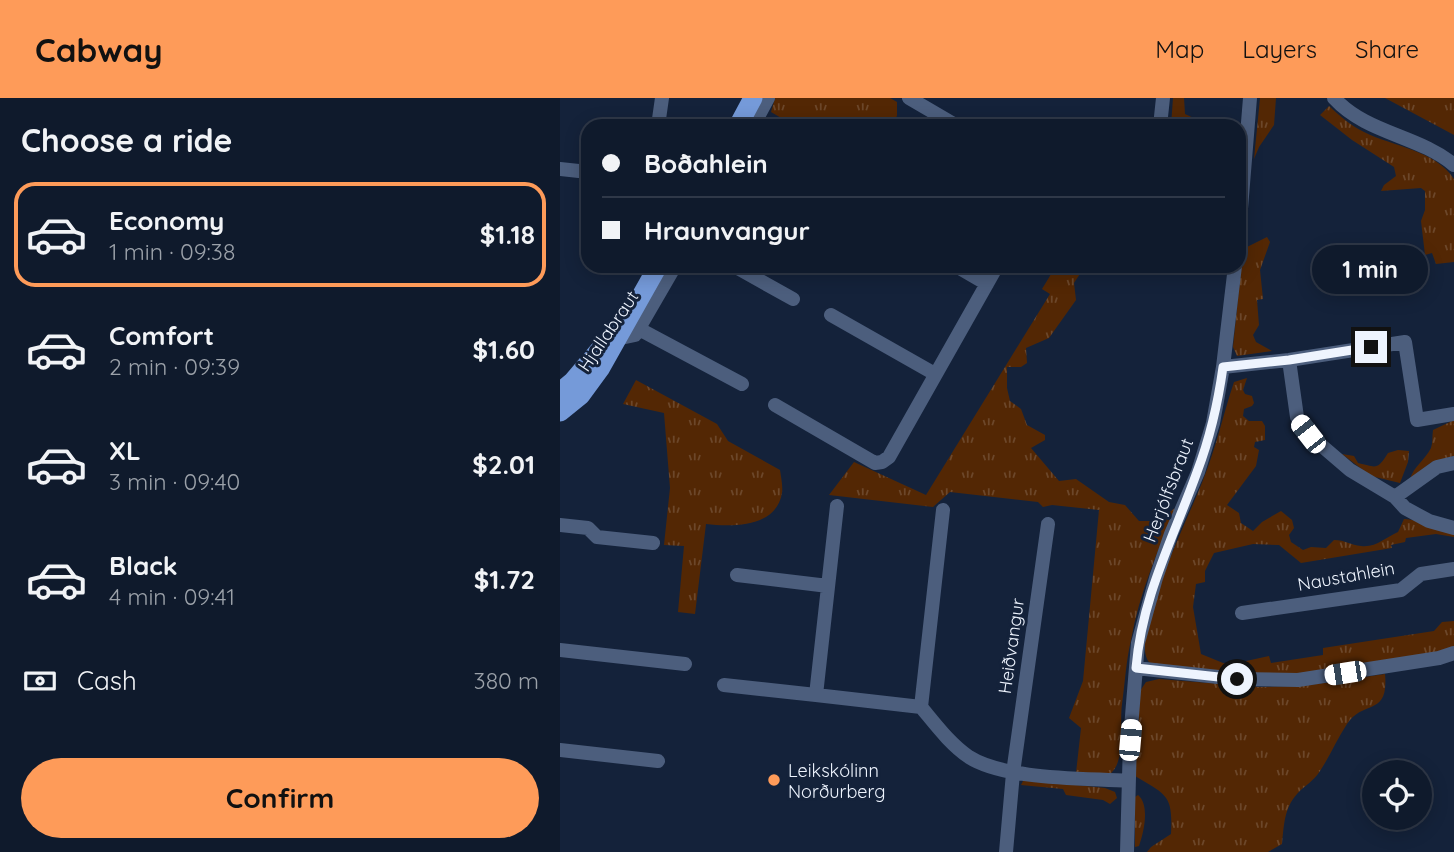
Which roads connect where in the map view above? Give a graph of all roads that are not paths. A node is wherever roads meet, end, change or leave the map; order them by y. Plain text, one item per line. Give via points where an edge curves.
1 (662, 98) edge
2 (743, 98) edge
3 (753, 98) edge
4 (768, 98) edge
5 (909, 98) edge
6 (1163, 98) edge
7 (1250, 98) edge
8 (1334, 98) edge
9 (659, 119) edge
10 (731, 119) edge
11 (742, 119) edge
12 (757, 119) edge
13 (945, 119) edge
14 (1161, 119) edge
15 (1246, 147) edge
16 (1454, 165) edge
17 (560, 169) edge
18 (581, 171) edge
19 (646, 273) edge
20 (654, 273) edge
21 (671, 273) edge
22 (747, 273) edge
23 (968, 273) edge
24 (993, 273) edge
25 (1234, 273) edge
26 (987, 284) junction
27 (793, 299) dead end
28 (831, 316) dead end
29 (639, 328) junction
30 (616, 339) junction
31 (1289, 360) junction
32 (1223, 367) junction
33 (935, 374) junction
34 (742, 384) dead end
35 (560, 392) edge
36 (775, 405) dead end
37 (560, 412) edge
38 (1454, 414) edge
39 (1454, 463) edge
40 (1395, 497) junction
41 (837, 506) dead end
42 (943, 510) dead end
43 (1048, 524) dead end
44 (560, 525) edge
45 (1454, 527) edge
46 (653, 543) dead end
47 (1454, 569) edge
48 (737, 575) dead end
49 (828, 586) junction
50 (1242, 613) dead end
51 (560, 650) edge
52 (1454, 653) edge
53 (685, 664) dead end
54 (1136, 668) junction
55 (724, 685) dead end
56 (816, 695) junction
57 (921, 707) junction
58 (560, 750) edge
59 (658, 761) dead end
60 (1013, 773) junction
61 (1128, 781) junction
62 (1006, 852) edge
63 (1127, 852) edge

1 - 9 street
2 - 10 main road
3 - 11 main road
4 - 12 street
5 - 13 street
6 - 14 street
7 - 15 street
8 - 16 street via 1365,123
17 - 18 street
19 - 35 main road, Hjallabraut via 604,344
20 - 30 main road, Hjallabraut
21 - 29 street, Hjallabraut
22 - 27 street
23 - 26 street
24 - 26 street
25 - 32 street, Herjólfsbraut
26 - 33 street
28 - 33 street
29 - 30 street, Hjallabraut via 635,335
29 - 34 street, Hjallabraut
30 - 37 main road, Hjallabraut via 589,385
31 - 32 street
31 - 38 street via 1405,342 1417,420
31 - 40 street via 1297,417 1308,434 1350,470
32 - 54 street, Herjólfsbraut via 1207,444 1156,578
33 - 36 street via 882,462 875,463
39 - 40 street via 1437,467
40 - 45 street via 1420,517
41 - 49 street
42 - 57 street
43 - 60 street, Heiðvangur
44 - 46 street via 588,528 597,537
47 - 50 street, Naustahlein via 1421,574 1401,590
48 - 49 street
49 - 56 street
51 - 53 street
52 - 54 street via 1298,680 1237,679
54 - 61 street, Herjólfsbraut
55 - 56 street
56 - 57 street
57 - 60 street via 952,744 972,759
58 - 59 street
60 - 61 street
60 - 62 street, Heiðvangur
61 - 63 street, Herjólfsbraut

